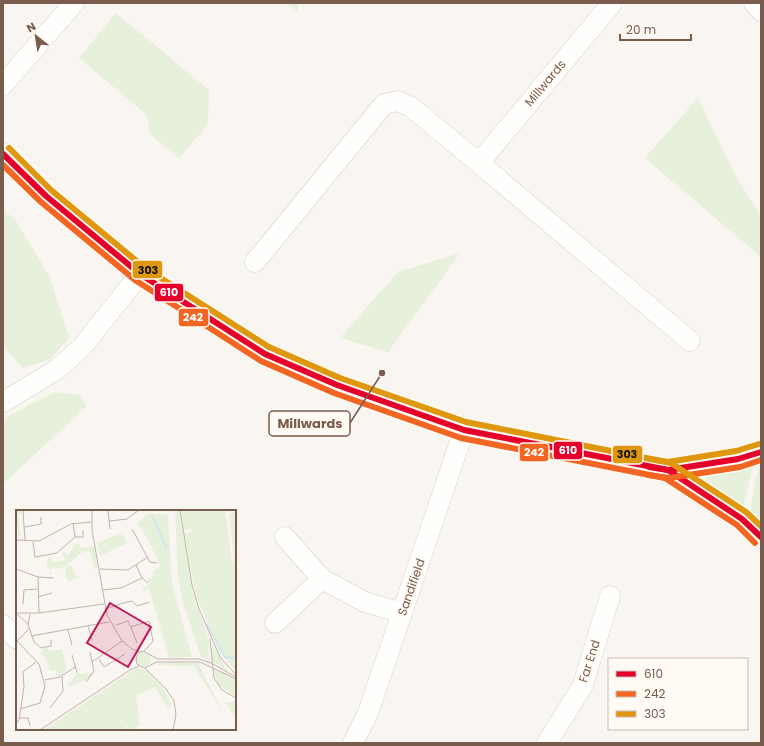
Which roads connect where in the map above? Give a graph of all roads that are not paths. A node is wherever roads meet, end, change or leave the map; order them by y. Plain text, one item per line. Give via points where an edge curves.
1 (74, 3) edge
2 (612, 3) edge
3 (754, 3) edge
4 (761, 11) edge
5 (3, 85) edge
6 (3, 154) edge
7 (479, 163) junction
8 (255, 262) dead end
9 (140, 274) junction
10 (690, 341) dead end
11 (3, 402) edge
12 (464, 430) junction
13 (761, 452) edge
14 (668, 470) junction
15 (285, 537) dead end
16 (761, 537) edge
17 (322, 579) junction
18 (610, 596) dead end
19 (402, 613) junction
20 (275, 623) dead end
21 (3, 625) edge
22 (16, 638) edge
23 (353, 743) edge
24 (548, 743) edge

1 - 5 street
2 - 7 street, Millwards
3 - 4 street
6 - 9 street via 46,196
7 - 8 street via 411,107 398,101 384,104
7 - 10 street
9 - 11 street via 82,347 56,370
9 - 12 street via 265,354 336,385
12 - 14 street
12 - 19 street, Sandifield
13 - 14 street via 738,459
14 - 16 street via 742,519
15 - 17 street
17 - 19 street via 365,602
17 - 20 street
18 - 24 street, Far End via 582,685
19 - 23 street, Sandifield via 368,713
21 - 22 street

